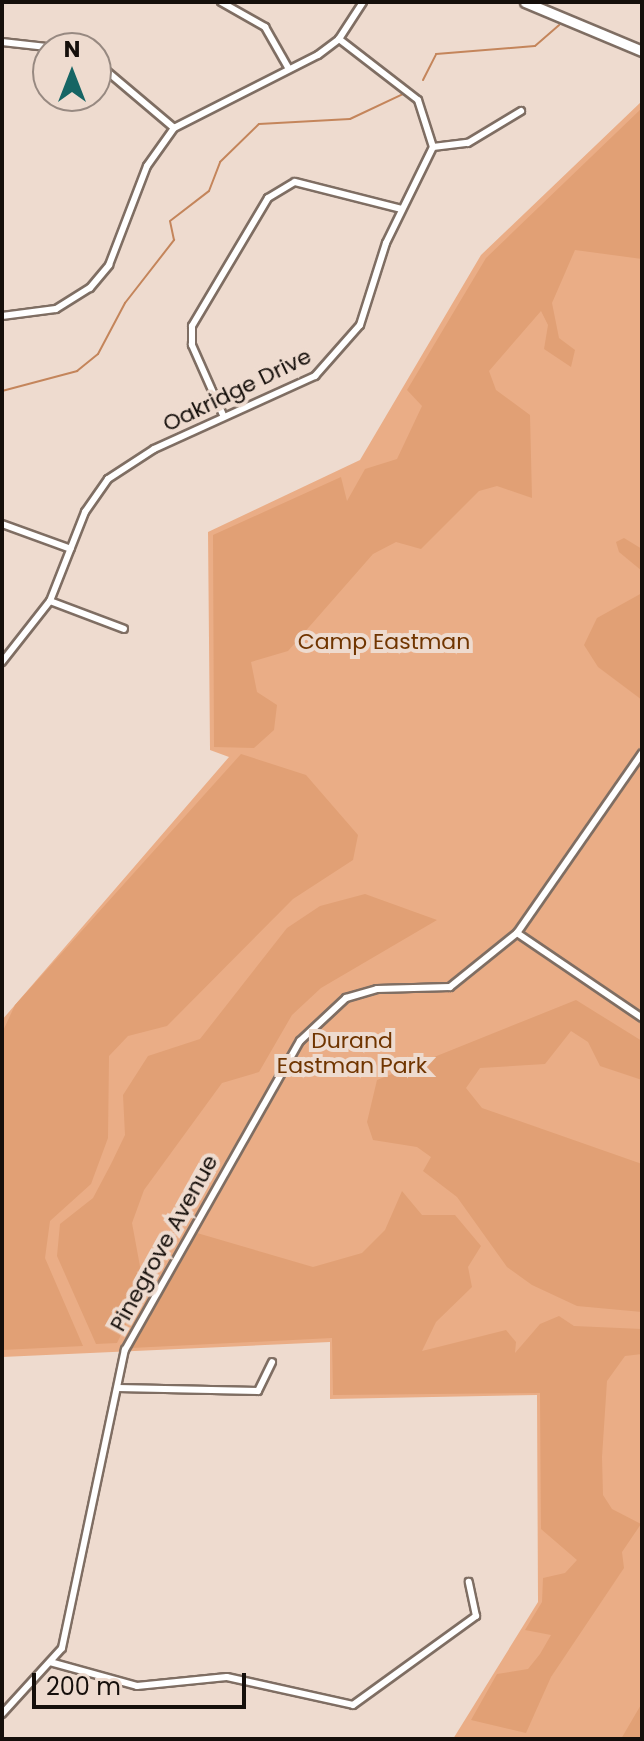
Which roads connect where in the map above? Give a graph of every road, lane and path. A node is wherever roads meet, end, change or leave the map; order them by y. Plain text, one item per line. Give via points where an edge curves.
1 (221, 2) edge
2 (363, 2) edge
3 (525, 2) edge
4 (339, 39) junction
5 (2, 42) edge
6 (32, 45) edge
7 (642, 51) edge
8 (289, 69) junction
9 (112, 76) edge
10 (521, 111) dead end
11 (174, 128) junction
12 (433, 147) junction
13 (402, 209) junction
14 (2, 316) edge
15 (223, 415) junction
16 (2, 524) edge
17 (71, 549) junction
18 (50, 601) junction
19 (124, 629) dead end
20 (2, 662) edge
21 (642, 753) edge
22 (517, 933) junction
23 (642, 1018) edge
24 (272, 1362) dead end
25 (118, 1388) junction
26 (469, 1582) dead end
27 (50, 1662) junction
28 (2, 1714) edge

1 - 8 street via 265,27
2 - 4 street
3 - 7 main road
4 - 8 street
4 - 12 street via 418,100
5 - 6 street
8 - 11 street
9 - 11 street
10 - 12 street via 468,143
11 - 14 street via 147,166 96,283 56,309
12 - 13 street, Oakridge Drive
13 - 15 street, Oakridge Drive via 360,325 343,350 315,376
13 - 15 street via 295,182 268,198 192,326 192,345
15 - 17 street, Oakridge Drive via 117,472 91,500
16 - 17 street
17 - 18 street, Oakridge Drive
18 - 19 street
18 - 20 street, Oakridge Drive
21 - 22 street, Pinegrove Avenue
22 - 23 street
22 - 25 street, Pinegrove Avenue via 450,987 346,998 300,1041 125,1350
24 - 25 street via 258,1391
25 - 27 street, Pinegrove Avenue via 62,1648
26 - 27 street via 476,1616 353,1705 227,1677 137,1686
27 - 28 street, Pinegrove Avenue

